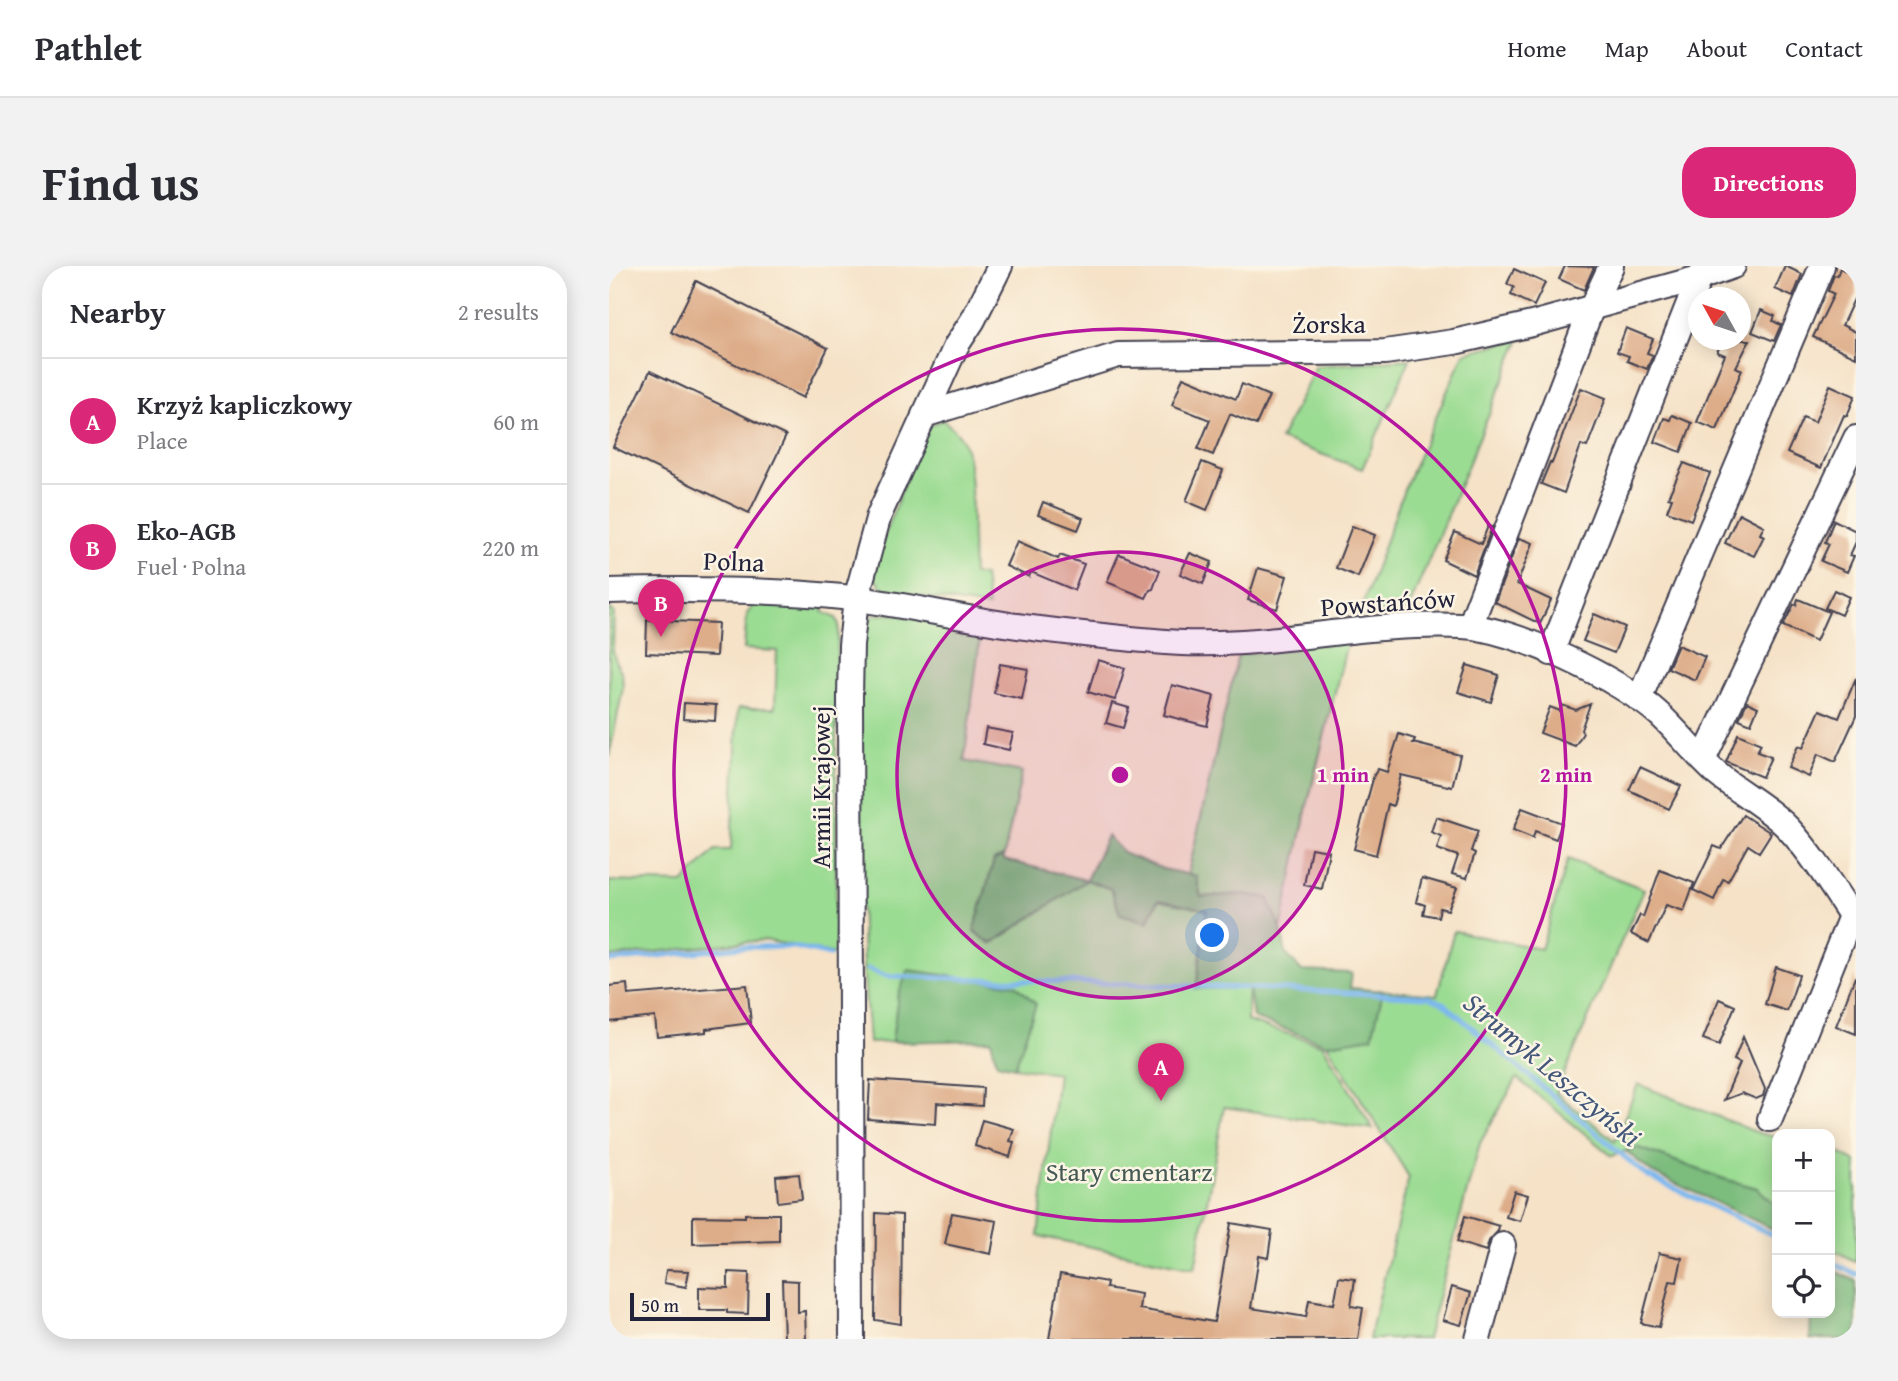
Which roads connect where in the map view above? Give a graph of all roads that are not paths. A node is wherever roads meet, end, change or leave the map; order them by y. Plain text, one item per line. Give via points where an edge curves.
1 (1000, 266) edge
2 (1611, 266) edge
3 (1733, 266) edge
4 (1822, 266) edge
5 (1699, 278) junction
6 (1592, 307) junction
7 (923, 415) junction
8 (1856, 438) edge
9 (609, 591) edge
10 (856, 599) junction
11 (1469, 626) junction
12 (1551, 653) junction
13 (1639, 699) junction
14 (1703, 760) junction
15 (1854, 919) edge
16 (1770, 1119) dead end
17 (1503, 1245) dead end
18 (852, 1339) edge
19 (1478, 1339) edge

1 - 7 street, Armii Krajowej
2 - 6 street
3 - 5 street, Żorska
4 - 13 street
5 - 6 street, Żorska
5 - 12 street
6 - 7 street, Żorska via 1454,342 1385,352 1118,355
6 - 11 street
7 - 10 street, Armii Krajowej via 879,515
8 - 14 street
9 - 10 street, Polna via 729,590
10 - 11 street, Powstańców via 1008,625 1178,644 1240,644 1413,626
10 - 18 street, Armii Krajowej via 850,697
11 - 12 street, Powstańców
12 - 13 street, Powstańców via 1594,671
13 - 14 street, Powstańców
14 - 15 street, Powstańców via 1787,827
15 - 16 street
17 - 19 street

